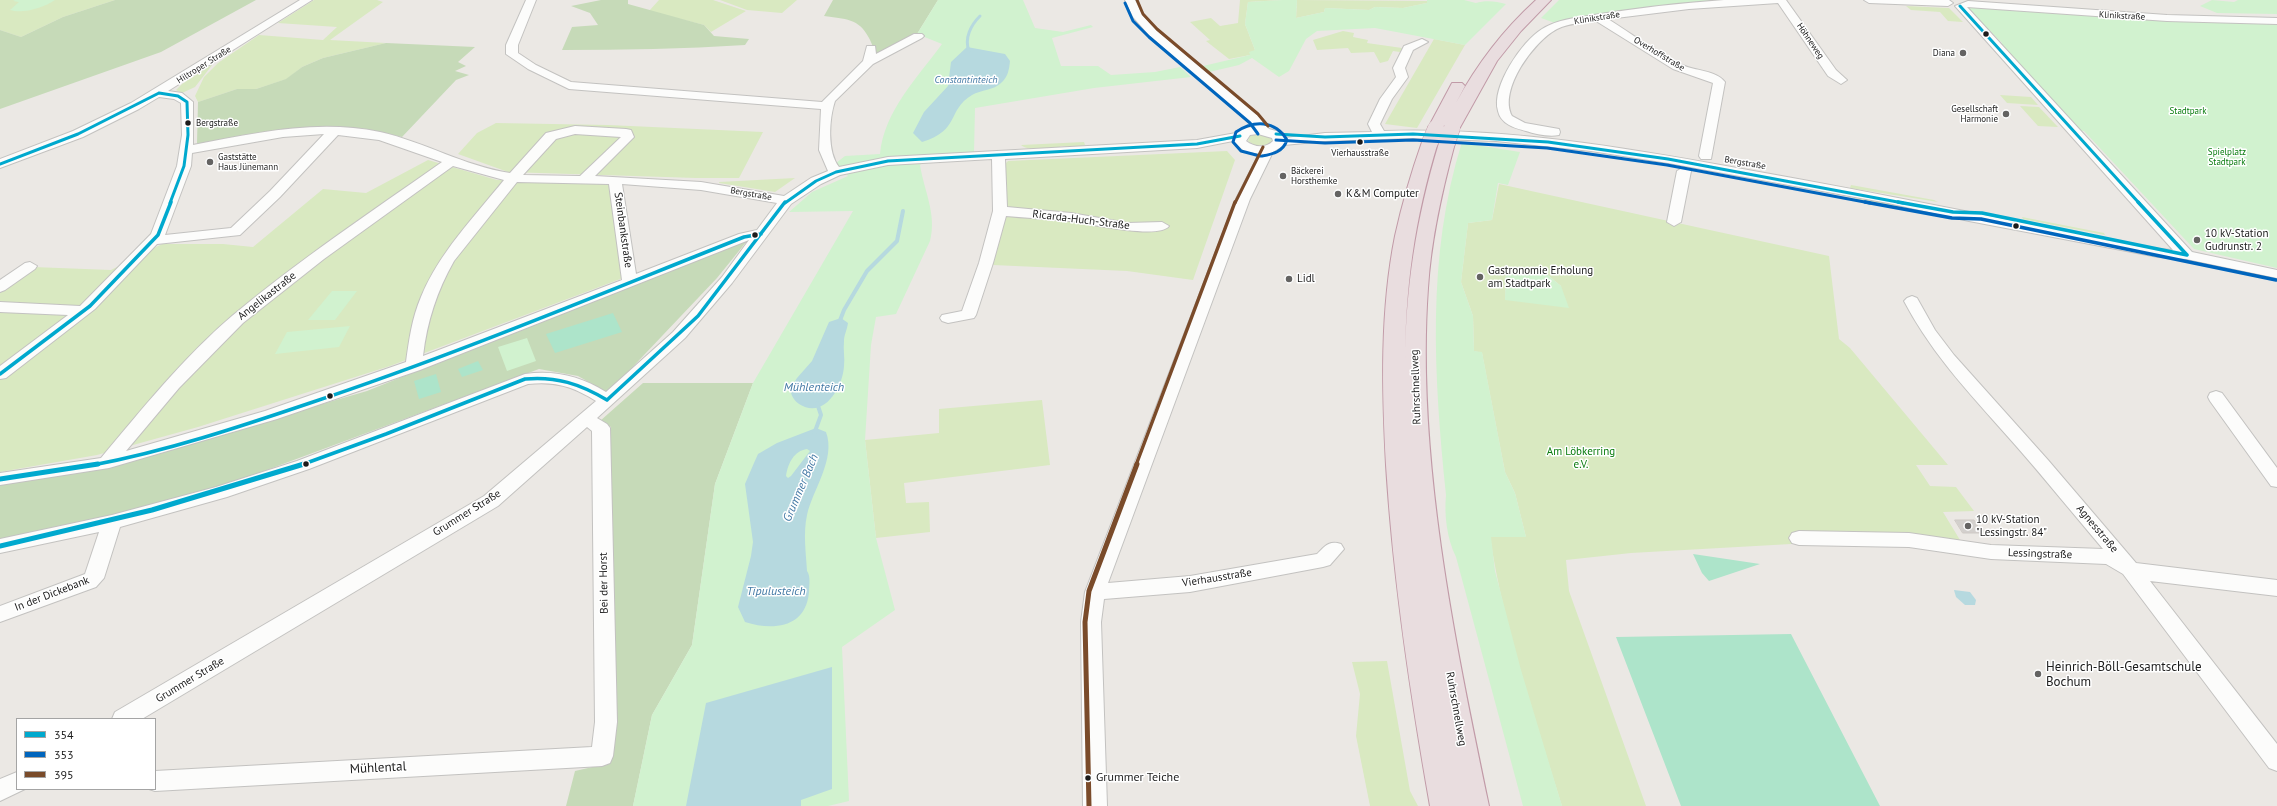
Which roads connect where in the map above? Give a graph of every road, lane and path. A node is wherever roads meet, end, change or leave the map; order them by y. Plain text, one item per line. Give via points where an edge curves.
1 (307, 0) edge
2 (531, 0) edge
3 (1130, 0) edge
4 (1780, 0) edge
5 (1869, 0) edge
6 (1533, 2) edge
7 (1948, 2) edge
8 (1963, 4) edge
9 (1599, 18) junction
10 (2277, 20) edge
11 (918, 36) dead end
12 (1422, 42) dead end
13 (872, 48) dead end
14 (869, 62) junction
15 (1841, 80) dead end
16 (158, 93) junction
17 (826, 106) junction
18 (1240, 109) junction
19 (1531, 128) joint
20 (334, 130) junction
21 (1263, 130) junction
22 (1380, 135) junction
23 (1441, 135) junction
24 (1278, 138) junction
25 (1245, 141) junction
26 (1497, 148) dead end
27 (186, 150) junction
28 (1268, 150) junction
29 (998, 154) junction
30 (1706, 156) junction
31 (453, 160) junction
32 (0, 164) edge
33 (1684, 171) junction
34 (836, 172) junction
35 (513, 178) junction
36 (584, 180) junction
37 (615, 180) junction
38 (1251, 180) junction
39 (786, 201) junction
40 (1000, 211) junction
41 (1956, 217) junction
42 (1674, 222) dead end
43 (1162, 226) dead end
44 (761, 234) junction
45 (155, 240) junction
46 (2187, 255) junction
47 (2139, 258) dead end
48 (30, 266) dead end
49 (2277, 274) edge
50 (630, 281) junction
51 (0, 288) edge
52 (1912, 301) dead end
53 (0, 307) edge
54 (84, 311) junction
55 (948, 318) dead end
56 (414, 366) junction
57 (0, 374) edge
58 (2216, 397) dead end
59 (607, 400) junction
60 (586, 419) junction
61 (107, 462) junction
62 (0, 479) edge
63 (2277, 481) edge
64 (112, 522) junction
65 (1798, 538) dead end
66 (0, 546) edge
67 (1334, 549) dead end
68 (2130, 569) junction
69 (2277, 588) edge
70 (1095, 592) junction
71 (0, 614) edge
72 (125, 718) edge
73 (602, 756) joint
74 (2277, 761) edge
75 (156, 781) edge
76 (16, 783) edge
77 (0, 791) edge
78 (1095, 806) edge
79 (1445, 806) edge
80 (1474, 806) edge

1 - 16 street, Hiltroper Straße
2 - 17 street via 512,46 512,54 569,85
3 - 18 street via 1138,16 1153,33
4 - 9 street, Klinikstraße via 1689,6
4 - 15 street, Höhneweg via 1832,73
5 - 7 street
6 - 23 highway, Ruhrschnellweg via 1479,75
7 - 8 street, Klinikstraße
8 - 10 street, Klinikstraße via 2167,18
8 - 46 street
9 - 19 street, Klinikstraße via 1552,27 1526,51 1512,71 1503,100 1504,115 1513,123
9 - 30 street, Overhoffstraße via 1677,67 1712,77 1719,82
11 - 14 street
12 - 22 street via 1408,48 1399,68 1402,77 1376,118 1375,128
13 - 14 street
14 - 17 street via 829,100
16 - 27 street, Hiltroper Straße via 178,96 187,102
16 - 32 street via 78,134
17 - 34 street via 826,153
18 - 21 street via 1254,119
18 - 25 street via 1247,124
19 - 30 street, Bergstraße
20 - 27 street, Bergstraße via 294,132
20 - 31 street, Bergstraße via 382,136
20 - 45 street via 235,232
21 - 24 street, Bergstraße
21 - 25 street, Bergstraße
22 - 24 street, Bergstraße
22 - 41 street, Bergstraße via 1482,137 1599,148 1668,158
23 - 79 highway, Ruhrschnellweg via 1413,197 1401,259 1395,325 1394,393 1409,577
23 - 80 highway, Ruhrschnellweg via 1422,238 1414,339 1415,401 1436,597
24 - 28 street, Bergstraße via 1278,146
25 - 28 street, Bergstraße
25 - 29 street, Bergstraße
25 - 38 street via 1253,157
26 - 33 street, Bergstraße via 1590,156
27 - 45 street, Hiltroper Straße via 184,166 165,221
28 - 38 street
29 - 34 street, Bergstraße via 876,162
29 - 40 street
30 - 41 street, Bergstraße via 1936,199 1951,206
31 - 35 street, Bergstraße via 486,172
31 - 61 street, Angelikastraße via 313,260 237,320 177,380
33 - 41 street, Bergstraße
33 - 42 street
34 - 39 street, Bergstraße via 816,180
35 - 36 street, Bergstraße
35 - 36 street via 551,136 575,130 626,133 628,137
35 - 56 street via 436,277 421,314
36 - 37 street, Bergstraße
37 - 39 street, Bergstraße via 713,187
37 - 50 street, Steinbankstraße
38 - 70 street
39 - 44 street, Grummer Straße
40 - 43 street, Ricarda-Huch-Straße via 1071,217 1128,227
40 - 55 street via 968,315
41 - 46 street, Bergstraße via 1969,217 2158,253
41 - 47 street, Bergstraße
44 - 50 street via 744,237
44 - 59 street, Grummer Straße via 698,316
45 - 54 street, Hiltroper Straße
46 - 49 street, Bergstraße
48 - 51 street
50 - 56 street
52 - 68 street, Agnesstraße via 1928,331 1948,359 2042,464
53 - 54 street
54 - 57 street, Hiltroper Straße
56 - 61 street via 294,409
58 - 63 street
59 - 60 street, Grummer Straße
59 - 64 street via 568,378 552,376 525,379 303,465 220,492
60 - 72 street, Grummer Straße via 490,501
60 - 73 street, Bei der Horst via 601,428 606,722
61 - 62 street
64 - 66 street
64 - 71 street, In der Dickebank via 94,578
65 - 68 street, Lessingstraße via 1909,540 1991,552 2109,557
67 - 70 street, Vierhausstraße via 1323,560 1190,584
68 - 69 street, Lessingstraße
68 - 74 street, Agnesstraße
70 - 78 street via 1091,622
73 - 75 street, Mühlental
76 - 77 street

